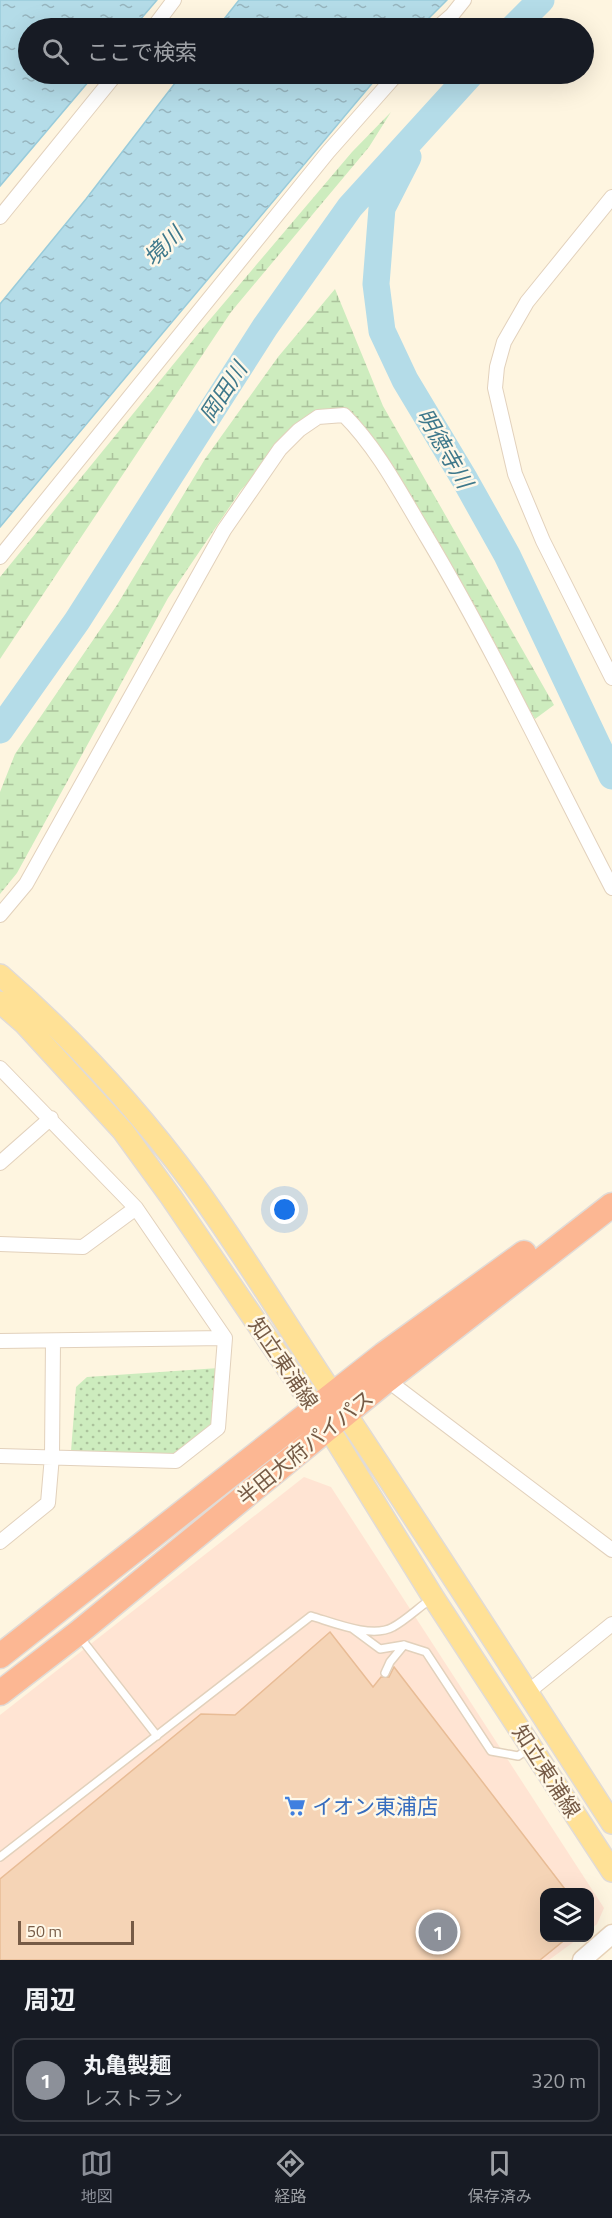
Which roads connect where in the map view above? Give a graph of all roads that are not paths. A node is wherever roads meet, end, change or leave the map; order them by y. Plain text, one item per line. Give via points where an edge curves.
1 (174, 0) edge
2 (464, 0) edge
3 (160, 18) edge
4 (449, 18) edge
5 (108, 84) edge
6 (388, 84) edge
7 (612, 197) edge
8 (0, 217) edge
9 (0, 557) edge
10 (612, 678) edge
11 (612, 888) edge
12 (0, 915) edge
13 (0, 975) edge
14 (0, 1002) edge
15 (31, 1015) junction
16 (0, 1068) edge
17 (51, 1119) junction
18 (0, 1164) edge
19 (612, 1189) edge
20 (612, 1205) edge
21 (135, 1208) junction
22 (0, 1244) edge
23 (225, 1338) junction
24 (0, 1341) edge
25 (53, 1341) junction
26 (387, 1380) junction
27 (331, 1411) junction
28 (0, 1456) edge
29 (52, 1456) junction
30 (0, 1542) edge
31 (612, 1550) edge
32 (434, 1597) junction
33 (612, 1624) edge
34 (350, 1628) junction
35 (78, 1633) junction
36 (404, 1645) junction
37 (0, 1656) edge
38 (385, 1673) dead end
39 (528, 1692) junction
40 (0, 1693) edge
41 (157, 1736) junction
42 (533, 1747) junction
43 (612, 1823) edge
44 (1, 1854) edge
45 (612, 1871) edge
46 (612, 1934) edge
47 (582, 1960) edge

1 - 3 street
2 - 4 street
5 - 8 street
6 - 9 street via 328,152
7 - 10 street via 527,302 504,342 495,387 515,474 543,541
11 - 12 street via 445,567 390,476 360,431 344,415 318,417 298,430 280,449 224,530 26,884
13 - 15 main road, 知立東浦線
14 - 15 main road, 知立東浦線
15 - 27 main road, 知立東浦線 via 123,1131
16 - 17 street
17 - 18 street
17 - 21 street
19 - 27 highway, 半田大府パイパス via 383,1355
20 - 26 highway, 半田大府パイパス
21 - 22 street via 83,1247
21 - 23 street
23 - 25 street
23 - 29 street via 218,1428 176,1461
24 - 25 street
25 - 29 street
26 - 27 highway, 半田大府パイパス
26 - 31 street
27 - 32 main road, 知立東浦線
27 - 35 highway, 半田大府パイパス
27 - 37 highway, 半田大府パイパス
27 - 39 main road, 知立東浦線
28 - 29 street
29 - 30 street via 48,1503
32 - 34 lane via 391,1629
32 - 42 main road, 知立東浦線
33 - 39 street
34 - 36 lane via 380,1649
34 - 41 lane via 311,1616
35 - 40 highway, 半田大府パイパス
35 - 41 lane
36 - 38 lane
36 - 42 lane via 426,1652 491,1751 518,1756
39 - 43 main road, 知立東浦線
41 - 44 lane
42 - 45 main road, 知立東浦線
46 - 47 street

